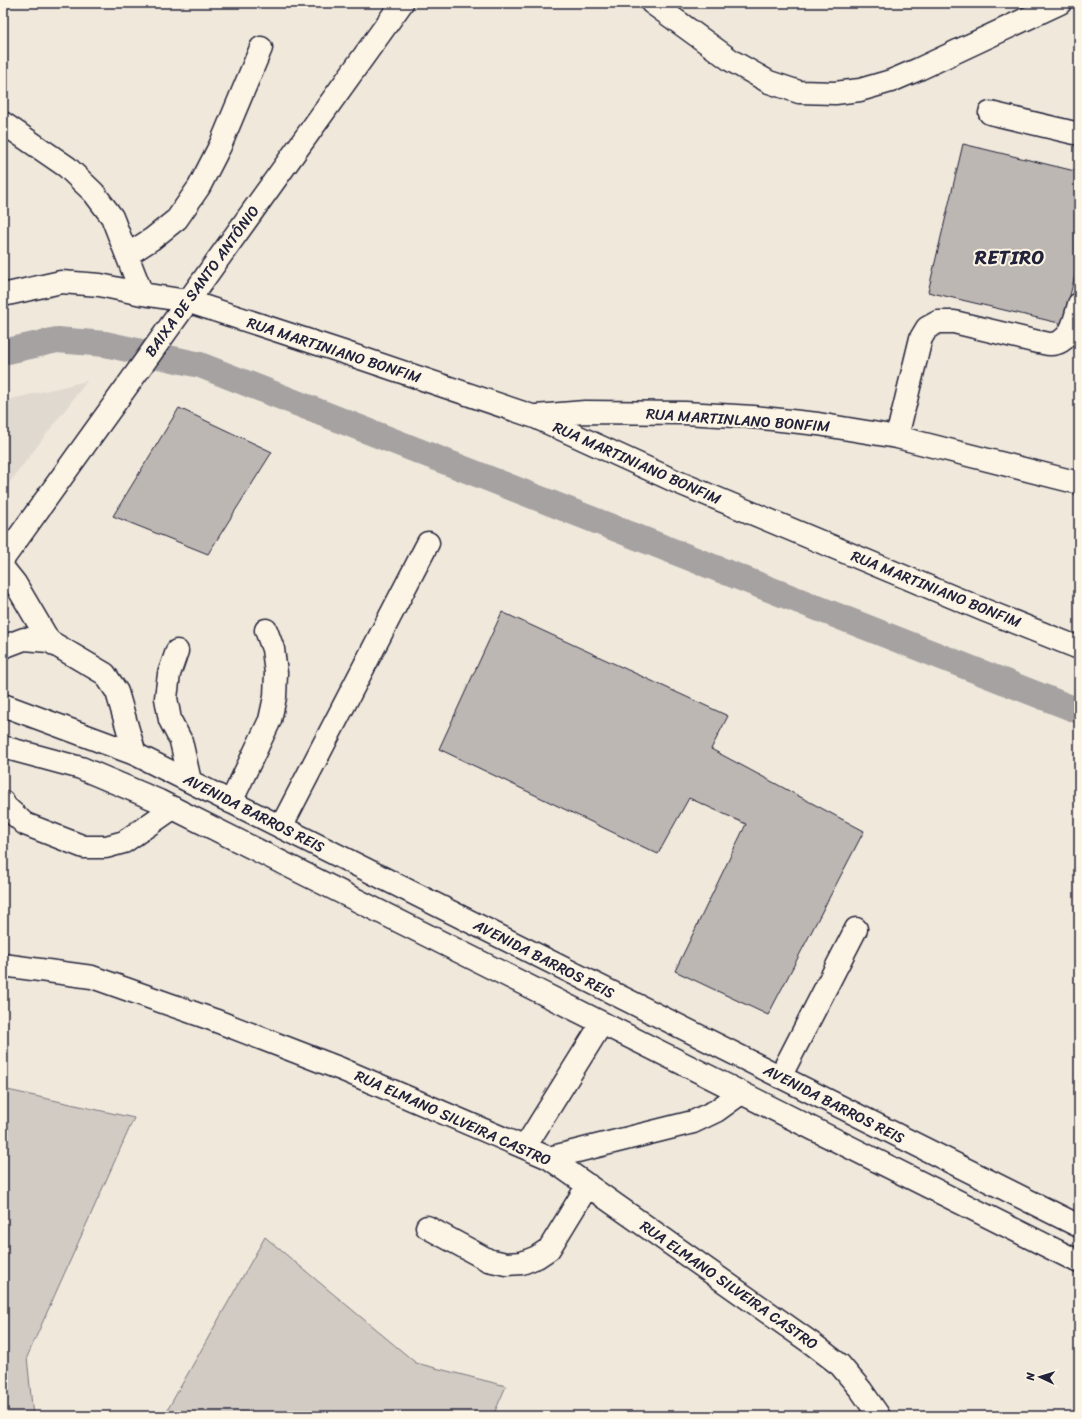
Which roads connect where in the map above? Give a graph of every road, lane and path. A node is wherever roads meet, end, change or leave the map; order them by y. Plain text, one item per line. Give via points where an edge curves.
1 (402, 3) edge
2 (652, 3) edge
3 (1060, 3) edge
4 (1044, 8) edge
5 (261, 48) dead end
6 (990, 113) dead end
7 (3, 123) edge
8 (1079, 134) edge
9 (127, 255) junction
10 (142, 294) junction
11 (3, 295) edge
12 (187, 301) junction
13 (1079, 304) edge
14 (535, 416) junction
15 (897, 437) junction
16 (1079, 483) edge
17 (428, 543) dead end
18 (3, 559) edge
19 (3, 568) edge
20 (266, 630) dead end
21 (49, 641) junction
22 (3, 647) edge
23 (1079, 648) edge
24 (177, 651) dead end
25 (3, 705) edge
26 (5, 746) edge
27 (135, 754) junction
28 (190, 781) junction
29 (3, 802) edge
30 (231, 802) junction
31 (173, 808) junction
32 (281, 827) junction
33 (856, 929) dead end
34 (3, 965) edge
35 (602, 1023) junction
36 (780, 1077) junction
37 (741, 1093) junction
38 (526, 1147) junction
39 (549, 1158) junction
40 (588, 1185) junction
41 (1079, 1226) edge
42 (427, 1227) dead end
43 (1079, 1262) edge
44 (878, 1416) edge

1 - 12 main road, BAIXA DE SANTO ANTÔNIO
2 - 4 main road via 732,61 769,82 799,92 835,94 860,90 920,70
3 - 4 main road
5 - 9 main road via 220,146 199,187 177,219
6 - 8 main road
7 - 9 main road via 67,167 94,193 112,217
9 - 10 main road
10 - 11 main road, RUA MARTINIANO BONFIM via 100,285 62,282
10 - 12 main road, RUA MARTINIANO BONFIM
12 - 14 main road, RUA MARTINIANO BONFIM
12 - 18 main road, BAIXA DE SANTO ANTÔNIO
13 - 15 main road via 1073,326 1064,339 1052,344 954,322 938,322 927,328 921,338
14 - 15 main road, RUA MARTINLANO BONFIM via 585,412 685,413 818,424
14 - 23 main road, RUA MARTINIANO BONFIM via 675,481
15 - 16 main road, RUA MARTINLANO BONFIM
17 - 32 main road
19 - 21 main road
20 - 30 main road via 274,648 275,697 270,720
21 - 22 main road via 24,639
21 - 27 main road via 105,674 117,692
24 - 28 main road via 169,674 166,698 170,720 181,741
25 - 27 main road, AVENIDA BARROS REIS
26 - 31 main road, AVENIDA BARROS REIS via 81,768
27 - 28 main road, AVENIDA BARROS REIS
28 - 30 main road, AVENIDA BARROS REIS
29 - 31 main road via 25,824 84,847 124,842
30 - 32 main road, AVENIDA BARROS REIS
31 - 35 main road, AVENIDA BARROS REIS
32 - 36 main road, AVENIDA BARROS REIS
33 - 36 main road
34 - 38 main road, RUA ELMANO SILVEIRA CASTRO via 92,977 341,1069
35 - 37 main road, AVENIDA BARROS REIS
35 - 38 main road
36 - 41 main road, AVENIDA BARROS REIS
37 - 39 main road via 716,1111 693,1122
37 - 43 main road, AVENIDA BARROS REIS
38 - 39 main road, RUA ELMANO SILVEIRA CASTRO
39 - 40 main road, RUA ELMANO SILVEIRA CASTRO
40 - 42 main road via 549,1249 522,1263 506,1264 488,1260
40 - 44 main road, RUA ELMANO SILVEIRA CASTRO via 814,1345 844,1370

